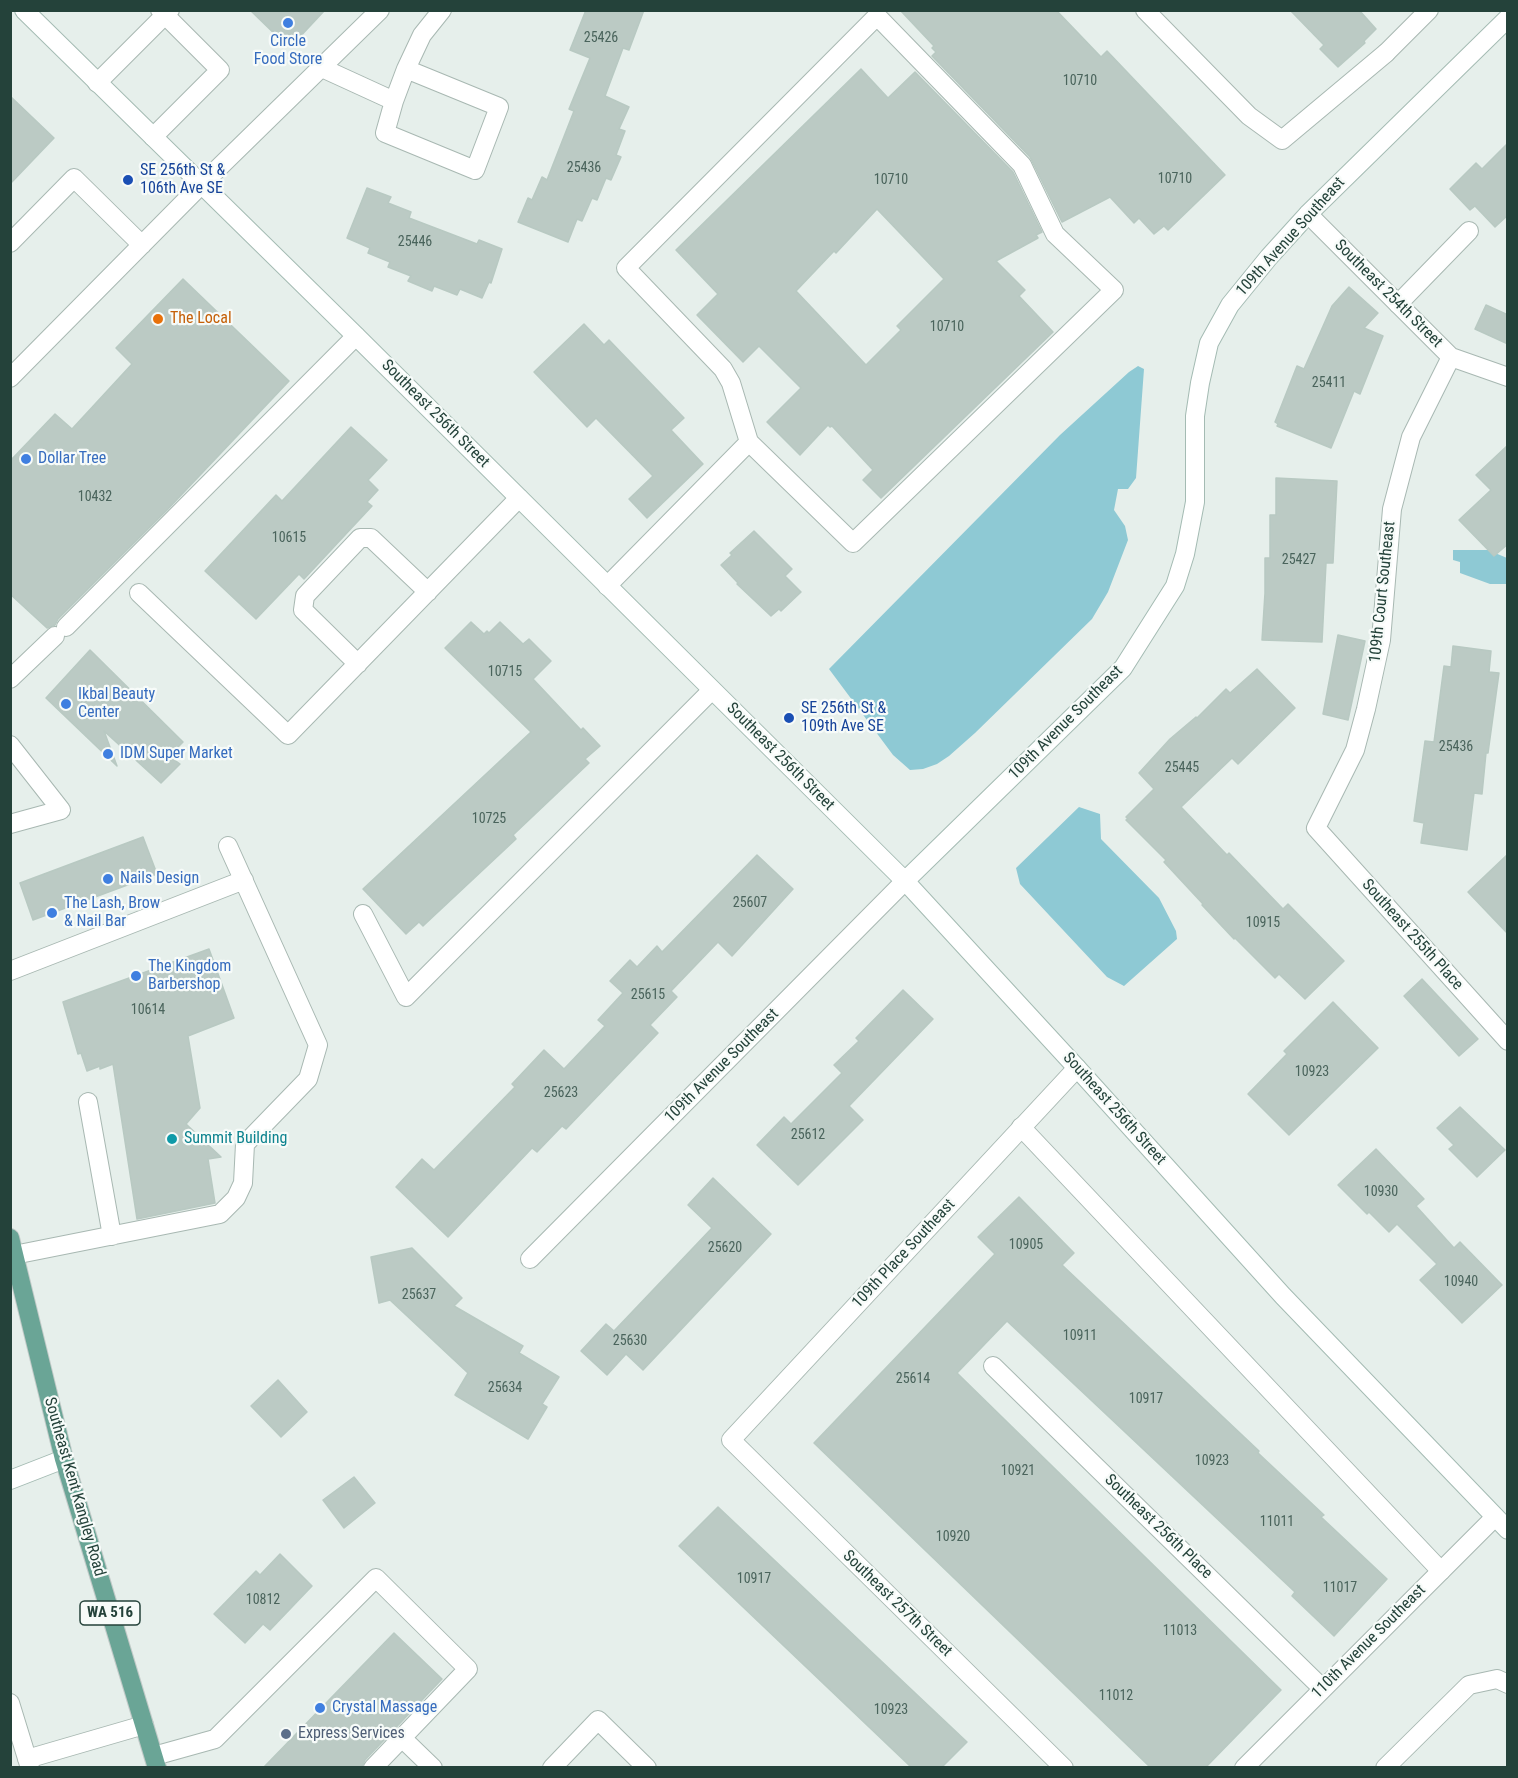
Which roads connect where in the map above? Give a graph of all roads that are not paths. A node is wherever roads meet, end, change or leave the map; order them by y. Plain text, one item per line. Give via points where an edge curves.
1 (24, 10) edge
2 (380, 10) edge
3 (442, 10) edge
4 (1145, 10) edge
5 (1429, 10) edge
6 (165, 12) edge
7 (1508, 18) edge
8 (322, 68) junction
9 (406, 69) junction
10 (97, 83) junction
11 (394, 101) junction
12 (153, 137) junction
13 (201, 185) junction
14 (1308, 214) junction
15 (1469, 231) dead end
16 (10, 243) edge
17 (142, 245) junction
18 (1398, 304) junction
19 (356, 336) junction
20 (1451, 357) junction
21 (1508, 377) edge
22 (10, 378) edge
23 (749, 442) junction
24 (519, 498) junction
25 (607, 586) junction
26 (428, 592) junction
27 (139, 594) dead end
28 (358, 664) junction
29 (10, 679) edge
30 (712, 690) junction
31 (10, 745) edge
32 (10, 824) edge
33 (1316, 828) joint
34 (228, 846) dead end
35 (244, 880) junction
36 (905, 881) junction
37 (363, 914) dead end
38 (10, 971) edge
39 (1508, 1041) edge
40 (1077, 1068) junction
41 (88, 1102) dead end
42 (1021, 1127) junction
43 (112, 1236) junction
44 (12, 1247) edge
45 (530, 1259) dead end
46 (993, 1366) dead end
47 (731, 1440) joint
48 (64, 1459) junction
49 (10, 1480) edge
50 (1495, 1517) junction
51 (1508, 1530) edge
52 (1441, 1571) junction
53 (1508, 1684) edge
54 (1323, 1689) junction
55 (10, 1703) edge
56 (144, 1725) junction
57 (402, 1738) junction
58 (155, 1762) edge
59 (28, 1763) edge
60 (373, 1767) edge
61 (433, 1767) edge
62 (552, 1767) edge
63 (647, 1767) edge
64 (1064, 1767) edge
65 (1244, 1767) edge
66 (1385, 1767) edge

1 - 10 street, Southeast 256th Street
2 - 8 street
3 - 9 street via 422,35
4 - 5 street via 1250,116 1282,140 1386,53
6 - 10 street
6 - 12 street via 220,70
7 - 14 street, 109th Avenue Southeast
8 - 11 street
8 - 13 street
9 - 11 street
9 - 11 street via 499,107 475,170 385,133
10 - 12 street, Southeast 256th Street
12 - 13 street, Southeast 256th Street
13 - 17 street
13 - 19 street, Southeast 256th Street
14 - 18 street, Southeast 254th Street
14 - 36 street, 109th Avenue Southeast via 1230,305 1209,343 1196,416 1195,502 1175,586 1123,668
15 - 18 street
16 - 17 street via 74,178
17 - 22 street
18 - 20 street, Southeast 254th Street
19 - 24 street, Southeast 256th Street
19 - 29 street
20 - 21 street, Southeast 254th Street
20 - 33 street, 109th Court Southeast via 1411,437 1392,509 1381,640 1356,750
23 - 23 street via 723,369 626,268 877,16 1022,165 1055,234 1114,290 853,543
23 - 25 street
24 - 25 street, Southeast 256th Street
24 - 26 street
25 - 30 street, Southeast 256th Street
26 - 28 street
26 - 28 street via 371,538 360,538 305,596 303,610
27 - 28 street via 288,735
30 - 36 street, Southeast 256th Street
30 - 37 street via 406,997
31 - 32 street via 61,810
33 - 39 street, Southeast 255th Place
34 - 35 street
35 - 38 street
35 - 43 street via 318,1046 308,1079 245,1144 243,1183 236,1198 220,1214
36 - 40 street, Southeast 256th Street
36 - 45 street, 109th Avenue Southeast
40 - 42 street, 109th Place Southeast
40 - 50 street, Southeast 256th Street via 1283,1296
41 - 43 street
42 - 47 street, 109th Place Southeast
42 - 52 street
43 - 44 street
44 - 48 main road, Southeast Kent Kangley Road / WA 516
46 - 54 street, Southeast 256th Place
47 - 64 street, Southeast 257th Street
48 - 49 street
48 - 56 main road, Southeast Kent Kangley Road / WA 516
50 - 51 street, Southeast 256th Street
50 - 52 street, 110th Avenue Southeast
52 - 54 street, 110th Avenue Southeast
53 - 66 street via 1497,1679 1468,1685
54 - 65 street, 110th Avenue Southeast
55 - 59 street
56 - 58 main road, Southeast Kent Kangley Road / WA 516
56 - 59 street
57 - 58 street via 468,1669 376,1578 215,1739
57 - 60 street
57 - 61 street
62 - 63 street via 598,1720

